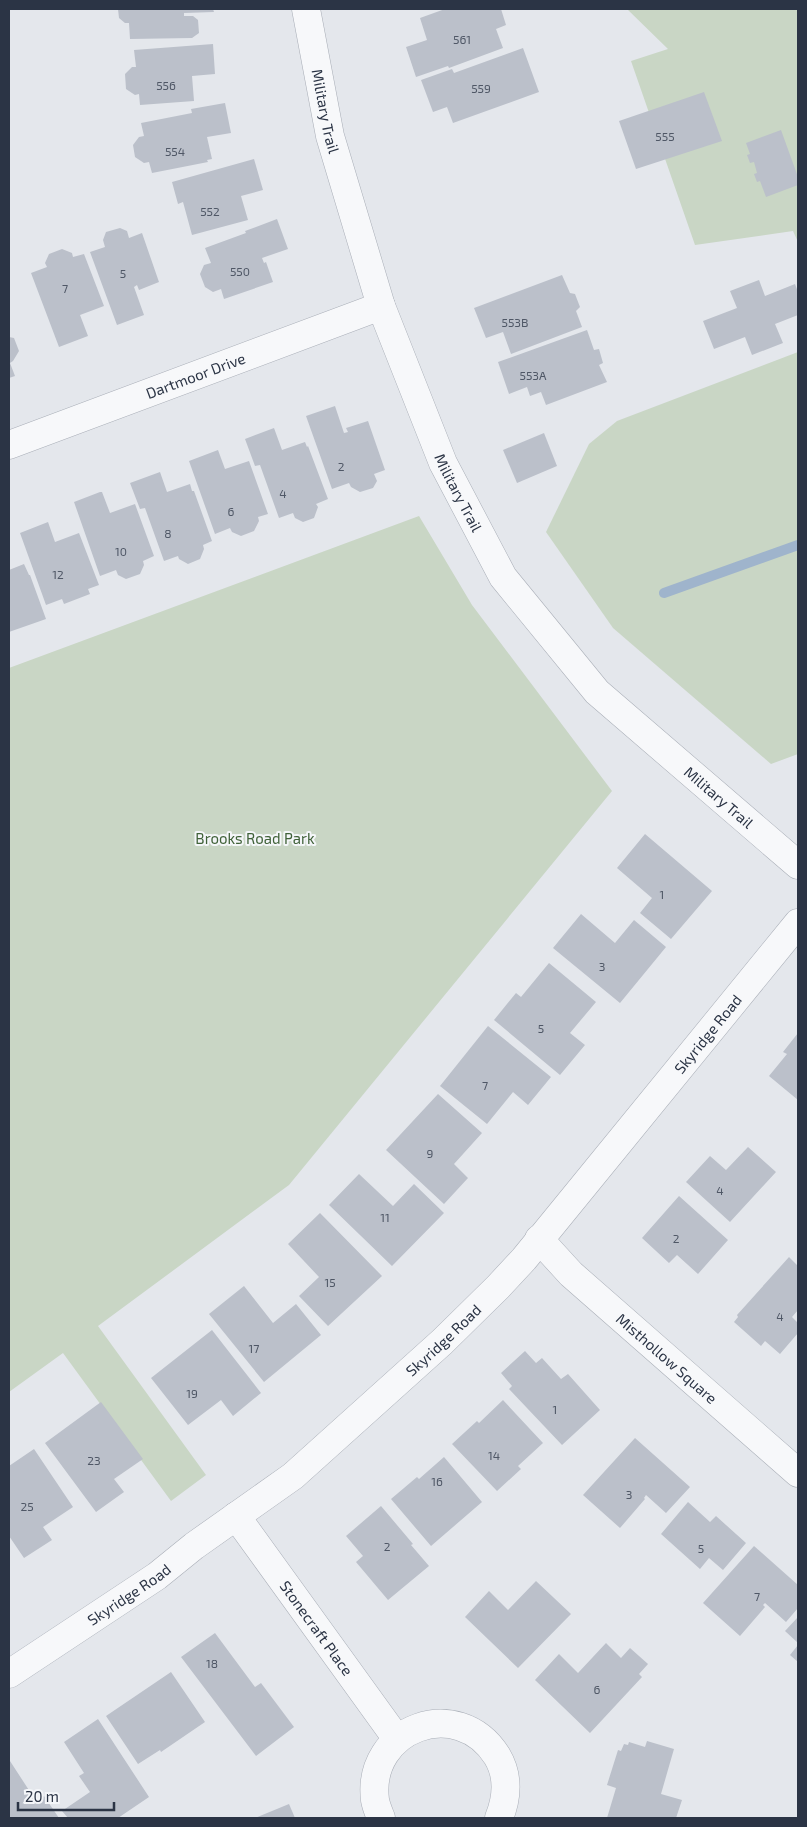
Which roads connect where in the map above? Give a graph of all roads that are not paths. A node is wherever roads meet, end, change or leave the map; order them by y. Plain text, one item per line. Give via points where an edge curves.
1 (306, 9) edge
2 (381, 306) junction
3 (9, 445) edge
4 (798, 865) edge
5 (798, 923) edge
6 (539, 1239) junction
7 (798, 1473) edge
8 (236, 1516) junction
9 (9, 1674) edge
10 (397, 1739) junction
11 (381, 1818) edge
12 (499, 1818) edge

1 - 2 street, Military Trail via 330,136
2 - 3 street, Dartmoor Drive
2 - 4 street, Military Trail via 443,462 503,577 597,692
5 - 6 street, Skyridge Road
6 - 7 street, Misthollow Square via 571,1274
6 - 8 street, Skyridge Road via 498,1288 442,1342 293,1476
8 - 9 street, Skyridge Road via 157,1576
8 - 10 street, Stonecraft Place
10 - 11 street via 382,1757 375,1778 375,1802
10 - 12 street via 414,1728 435,1723 455,1724 475,1732 502,1764 505,1804

